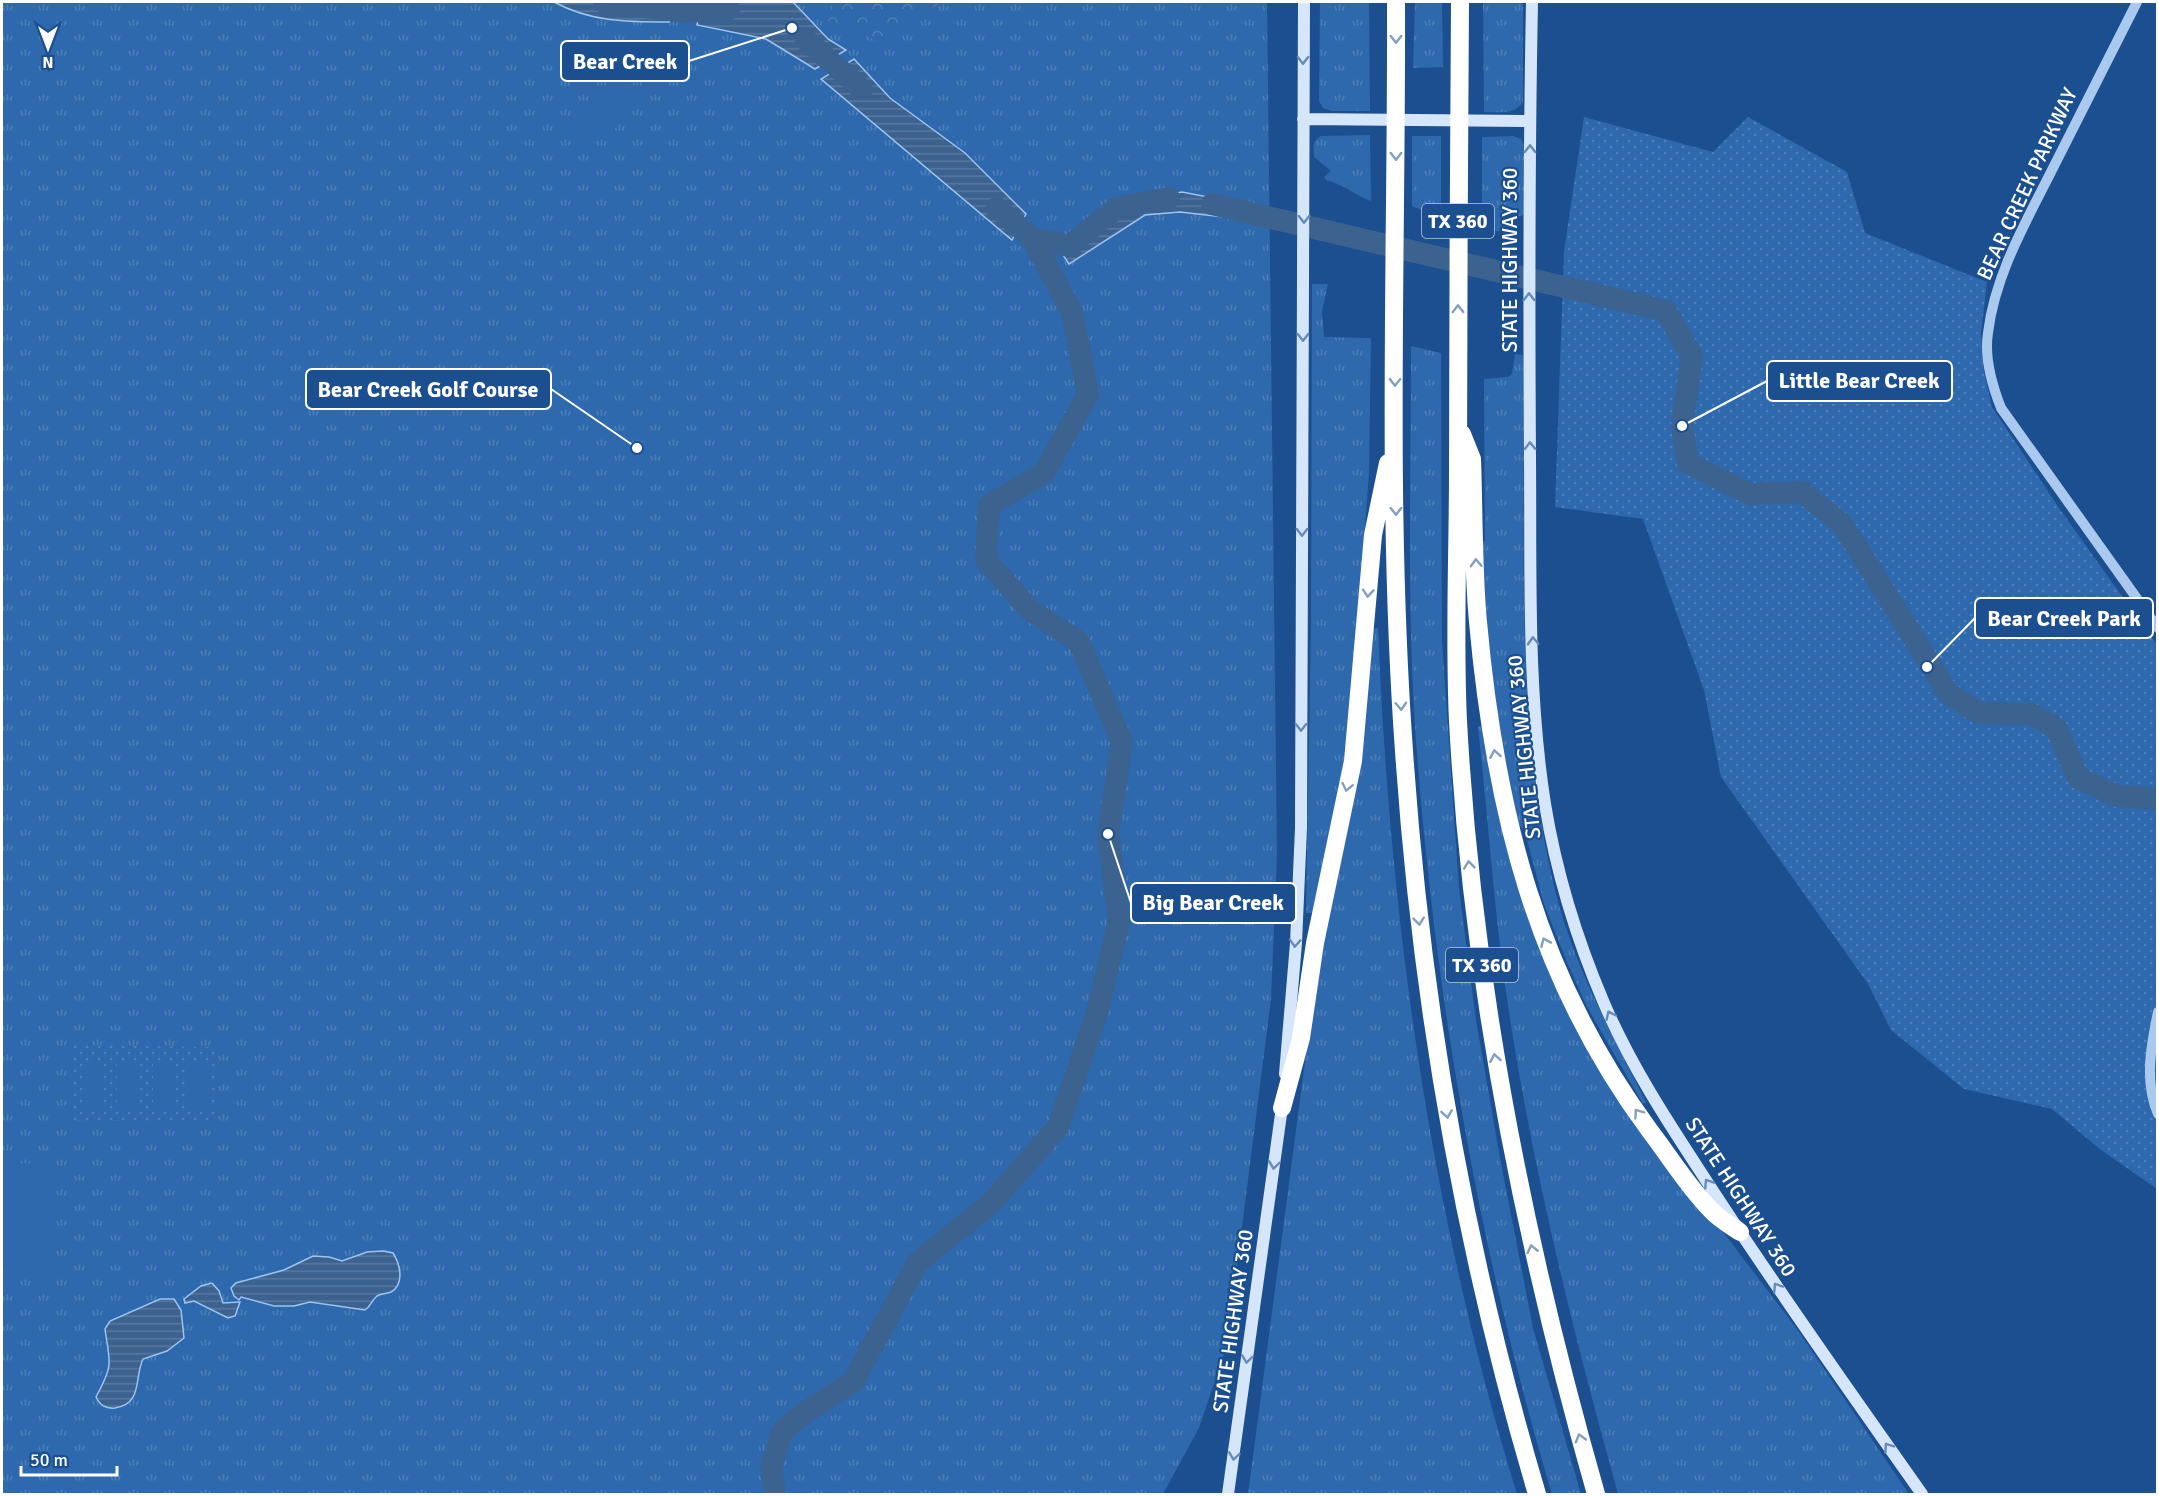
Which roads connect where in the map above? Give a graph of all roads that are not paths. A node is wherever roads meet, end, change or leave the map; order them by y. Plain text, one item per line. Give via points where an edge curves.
1 (1304, 2) edge
2 (1396, 2) edge
3 (1532, 2) edge
4 (2137, 2) edge
5 (1460, 3) edge
6 (1303, 119) junction
7 (1530, 121) junction
8 (1458, 424) junction
9 (1394, 432) junction
10 (2157, 628) edge
11 (2157, 1012) edge
12 (1282, 1108) junction
13 (2157, 1114) edge
14 (1740, 1232) junction
15 (1228, 1494) edge
16 (1537, 1494) edge
17 (1596, 1494) edge
18 (1922, 1494) edge

1 -> 6 main road, STATE HIGHWAY 360
2 -> 9 highway, TX 360
3 - 7 main road, STATE HIGHWAY 360
4 - 10 street, BEAR CREEK PARKWAY via 1998,284 1987,334 1992,380 2001,408
8 -> 5 highway, TX 360
6 - 7 main road
6 -> 12 main road, STATE HIGHWAY 360 via 1301,828
14 -> 7 main road, STATE HIGHWAY 360 via 1633,1065 1584,950 1552,845 1539,748 1533,651
14 -> 8 highway via 1711,1211 1635,1109 1594,1043 1541,933 1518,863 1490,724 1478,621 1472,459
17 -> 8 highway, TX 360 via 1548,1321 1528,1230 1493,1046 1468,859 1458,718
9 -> 12 highway via 1373,535 1353,761 1315,943 1301,1038
9 -> 16 highway, TX 360 via 1403,749 1421,937 1466,1216
11 - 13 street via 2149,1057
12 -> 15 main road, STATE HIGHWAY 360
18 -> 14 main road, STATE HIGHWAY 360

